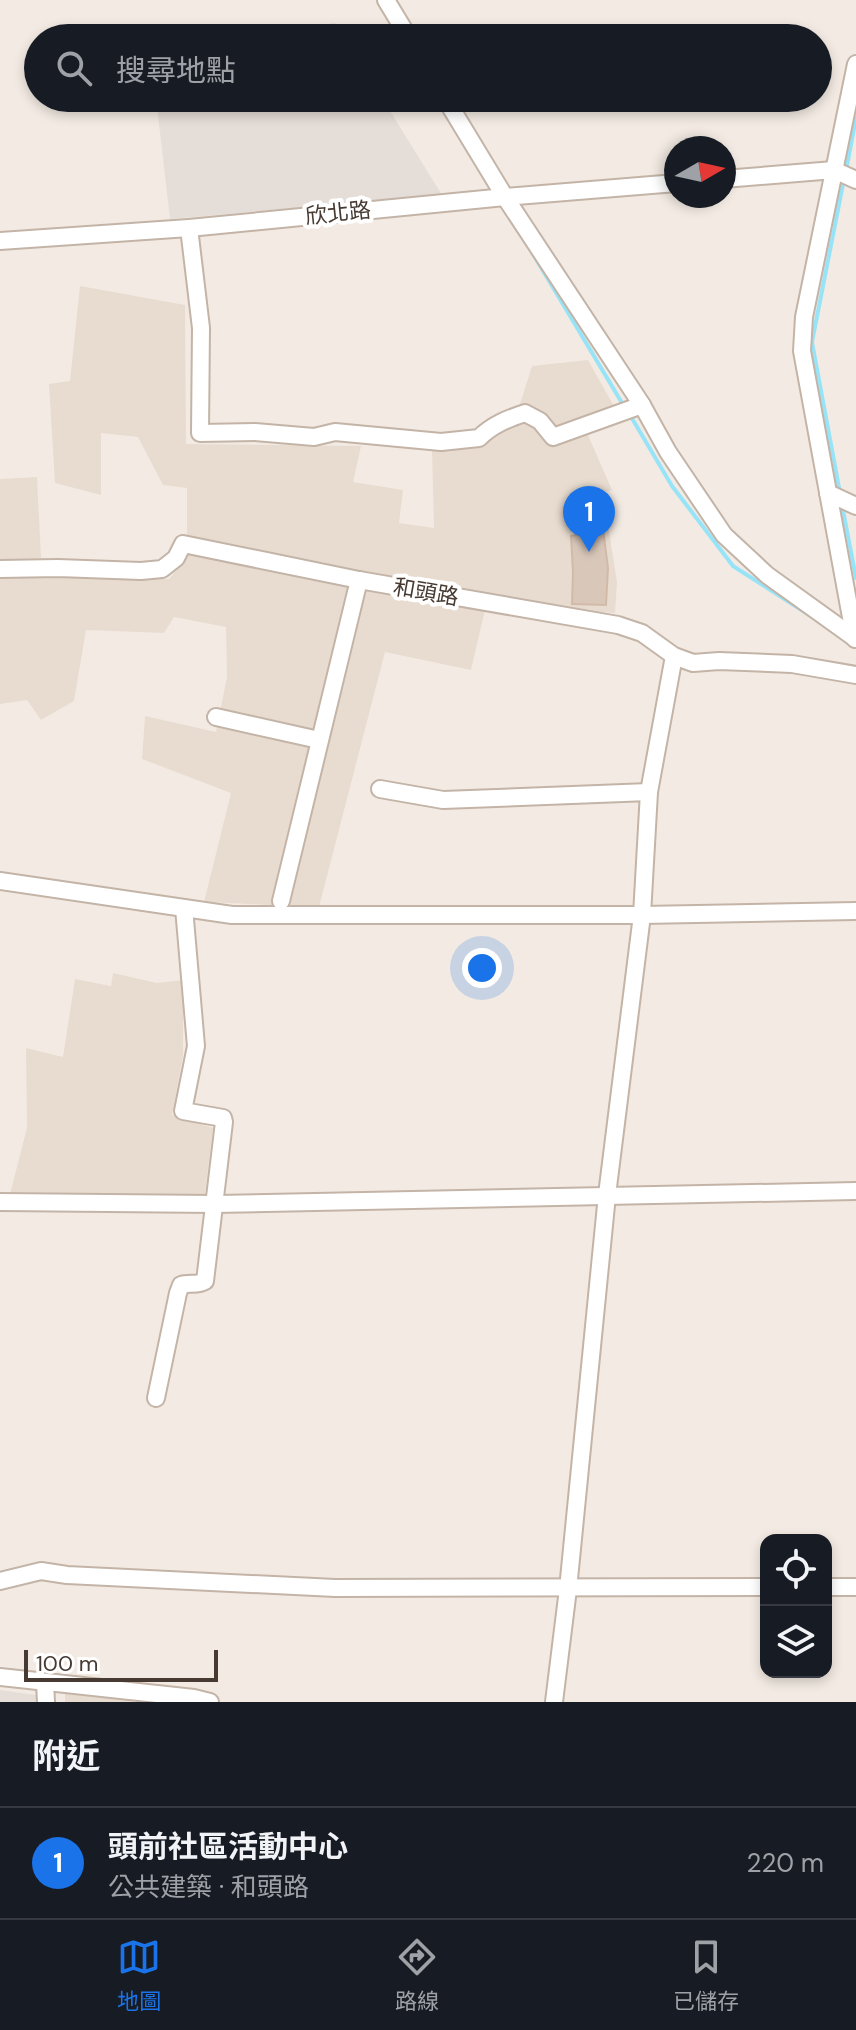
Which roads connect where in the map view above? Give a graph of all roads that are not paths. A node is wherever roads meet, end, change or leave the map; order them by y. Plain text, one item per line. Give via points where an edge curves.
1 (386, 0) edge
2 (401, 24) edge
3 (856, 64) edge
4 (453, 112) edge
5 (834, 170) junction
6 (736, 178) edge
7 (856, 180) edge
8 (664, 184) edge
9 (505, 197) junction
10 (189, 228) junction
11 (0, 241) edge
12 (642, 405) junction
13 (828, 493) junction
14 (856, 506) edge
15 (0, 569) edge
16 (359, 580) junction
17 (856, 639) edge
18 (674, 656) junction
19 (856, 675) edge
20 (216, 717) dead end
21 (319, 740) junction
22 (380, 789) dead end
23 (649, 792) junction
24 (0, 881) edge
25 (281, 901) dead end
26 (184, 908) junction
27 (856, 911) edge
28 (642, 915) junction
29 (856, 1191) edge
30 (607, 1195) junction
31 (0, 1202) edge
32 (215, 1204) junction
33 (156, 1398) dead end
34 (0, 1581) edge
35 (760, 1587) edge
36 (832, 1587) edge
37 (856, 1587) edge
38 (568, 1589) junction
39 (0, 1677) edge
40 (45, 1683) junction
41 (46, 1702) edge
42 (210, 1702) edge
43 (554, 1702) edge

1 - 2 street
3 - 5 street
4 - 9 street
5 - 6 street
5 - 7 street
5 - 13 street via 802,351
8 - 9 street, 欣北路
9 - 10 street, 欣北路
9 - 12 street
10 - 11 street, 欣北路
10 - 12 street via 201,328 200,433 314,437 335,432 441,442 479,438 488,428 525,413 553,437
12 - 17 street via 724,535 767,575
13 - 14 street
13 - 17 street
15 - 16 street, 和頭路 via 162,569 183,544
16 - 18 street, 和頭路 via 618,625 642,633
16 - 21 street
18 - 19 street, 和頭路 via 693,663 792,664
18 - 23 street
20 - 21 street
21 - 25 street
22 - 23 street via 443,800
23 - 28 street
24 - 26 street
26 - 28 street via 232,915
26 - 32 street via 196,1046 183,1111 223,1118
27 - 28 street
28 - 30 street
29 - 30 street
30 - 32 street
30 - 38 street
31 - 32 street
32 - 33 street via 205,1281 181,1285
34 - 38 street via 41,1571 335,1588
35 - 38 street
36 - 37 street
38 - 43 street
39 - 40 street
40 - 41 street
40 - 42 street

